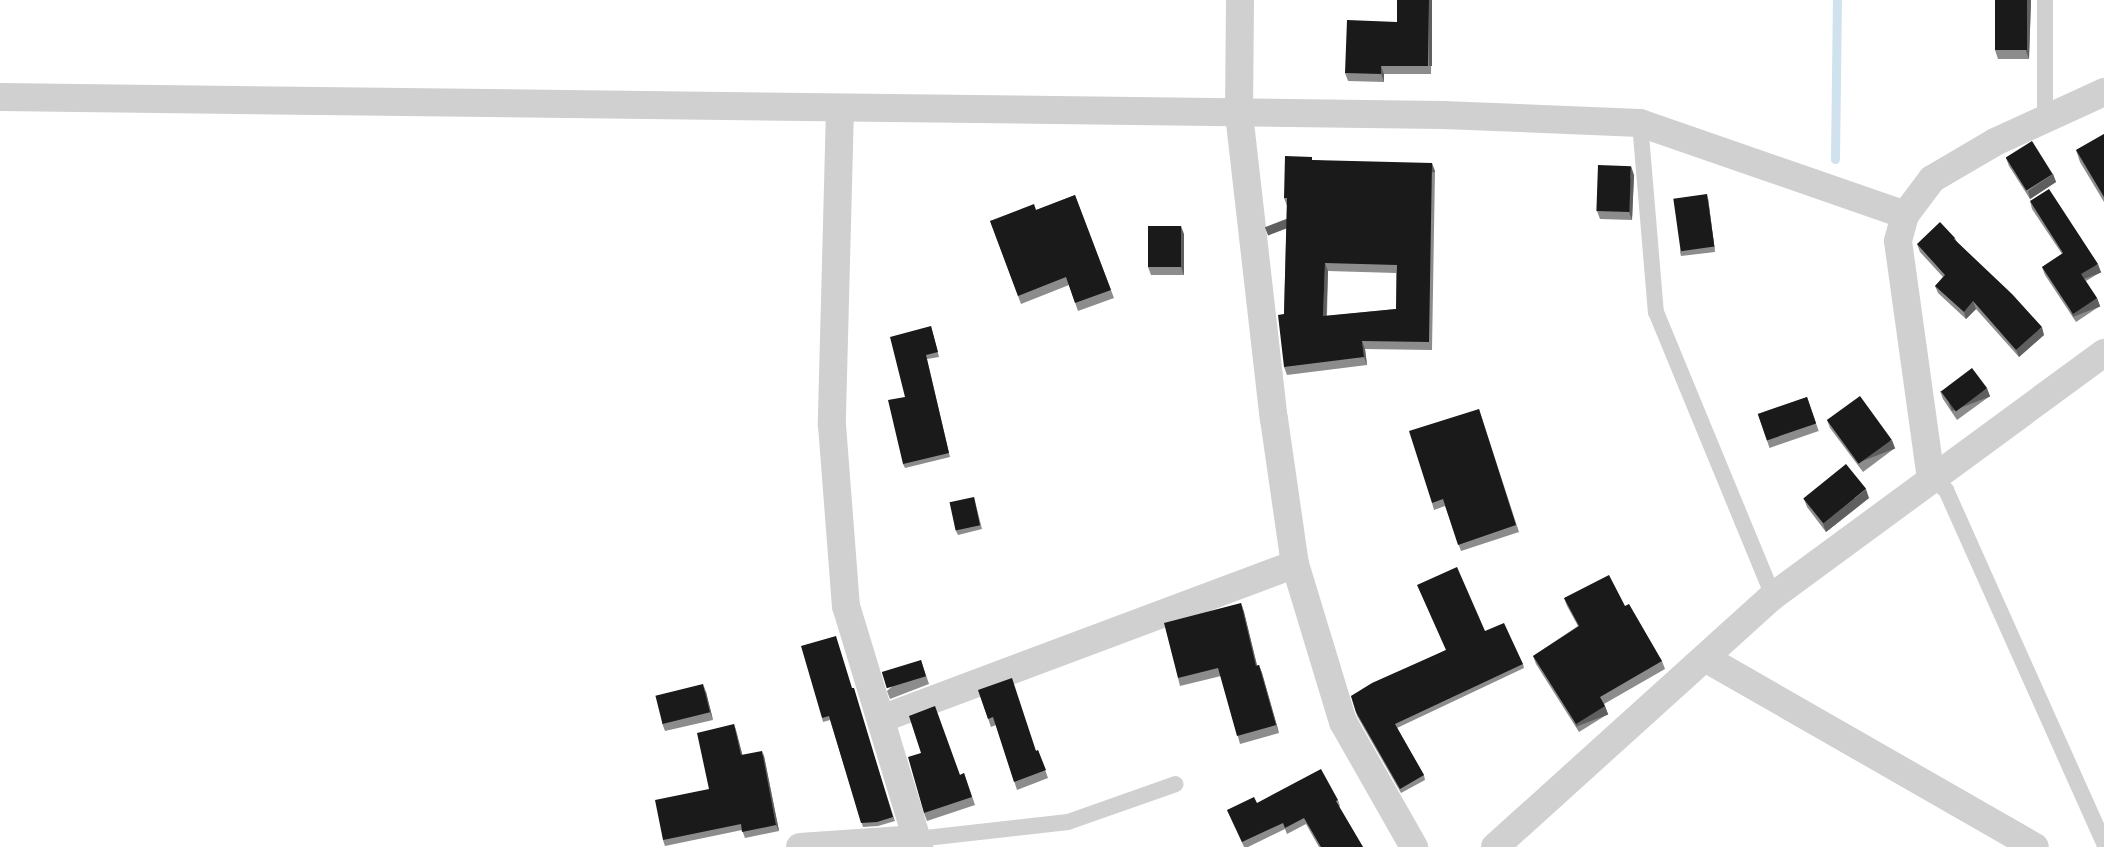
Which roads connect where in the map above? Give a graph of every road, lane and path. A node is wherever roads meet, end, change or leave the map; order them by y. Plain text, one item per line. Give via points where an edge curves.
1 (1240, 0) edge
2 (2045, 0) edge
3 (2104, 92) edge
4 (0, 98) edge
5 (840, 109) junction
6 (1239, 114) junction
7 (2045, 120) junction
8 (1640, 123) junction
9 (1905, 215) junction
10 (2104, 353) edge
11 (1931, 479) junction
12 (1294, 564) junction
13 (1773, 596) junction
14 (1705, 658) junction
15 (881, 719) junction
16 (1176, 784) dead end
17 (918, 843) edge
18 (2104, 844) edge
19 (2025, 845) edge
20 (800, 847) edge
21 (1414, 847) edge
22 (1495, 847) edge

1 - 6 street
2 - 7 lane
3 - 7 street
4 - 5 street
5 - 6 street
5 - 15 street via 832,425 846,606
6 - 8 street via 1443,115
6 - 12 street
7 - 9 street via 1995,142 1932,179
8 - 9 street
8 - 13 lane via 1656,312
9 - 11 street via 1898,241
10 - 11 street
11 - 13 street
11 - 18 lane via 1946,490
12 - 15 street
12 - 21 street via 1343,722
13 - 14 street
14 - 19 street
14 - 22 street
15 - 17 street
16 - 17 lane via 1068,822
17 - 20 street

